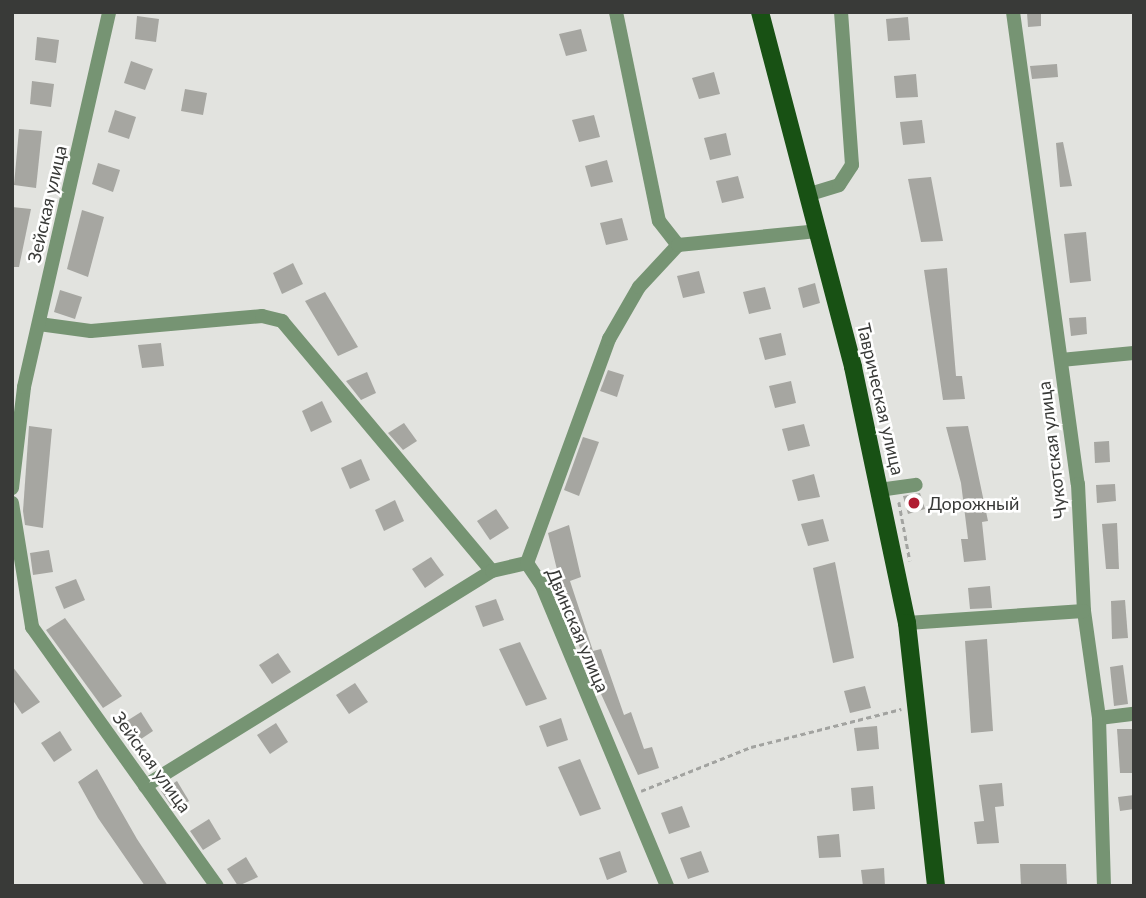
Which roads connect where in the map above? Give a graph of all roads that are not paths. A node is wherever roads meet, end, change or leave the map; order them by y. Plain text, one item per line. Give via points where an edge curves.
1 (109, 12) edge
2 (616, 12) edge
3 (760, 12) edge
4 (841, 12) edge
5 (1013, 12) edge
6 (810, 194) junction
7 (819, 231) junction
8 (678, 245) junction
9 (39, 324) junction
10 (1134, 353) edge
11 (1061, 360) junction
12 (916, 485) dead end
13 (12, 488) edge
14 (879, 490) junction
15 (12, 503) edge
16 (527, 563) junction
17 (492, 571) junction
18 (1084, 611) junction
19 (907, 623) junction
20 (1134, 714) edge
21 (1099, 718) junction
22 (145, 786) junction
23 (217, 886) edge
24 (667, 886) edge
25 (936, 886) edge
26 (1104, 886) edge

1 - 9 street, Зейская улица
2 - 8 street via 659,221
3 - 6 main road, Таврическая улица
4 - 6 street via 852,165 839,185
5 - 11 street, Чукотская улица
6 - 7 main road, Таврическая улица
7 - 8 street
7 - 14 main road, Таврическая улица
8 - 16 street, Двинская улица via 625,304
9 - 13 street, Зейская улица
9 - 17 street via 91,331 262,316 282,320 445,522
10 - 11 street
11 - 18 street, Чукотская улица via 1078,484
12 - 14 street
14 - 19 main road, Таврическая улица
15 - 22 street, Зейская улица via 32,627
16 - 17 street
16 - 24 street, Двинская улица via 541,583
17 - 22 street
18 - 19 street
18 - 21 street, Чукотская улица
19 - 25 main road, Таврическая улица
20 - 21 street
21 - 26 street, Чукотская улица
22 - 23 street, Зейская улица

